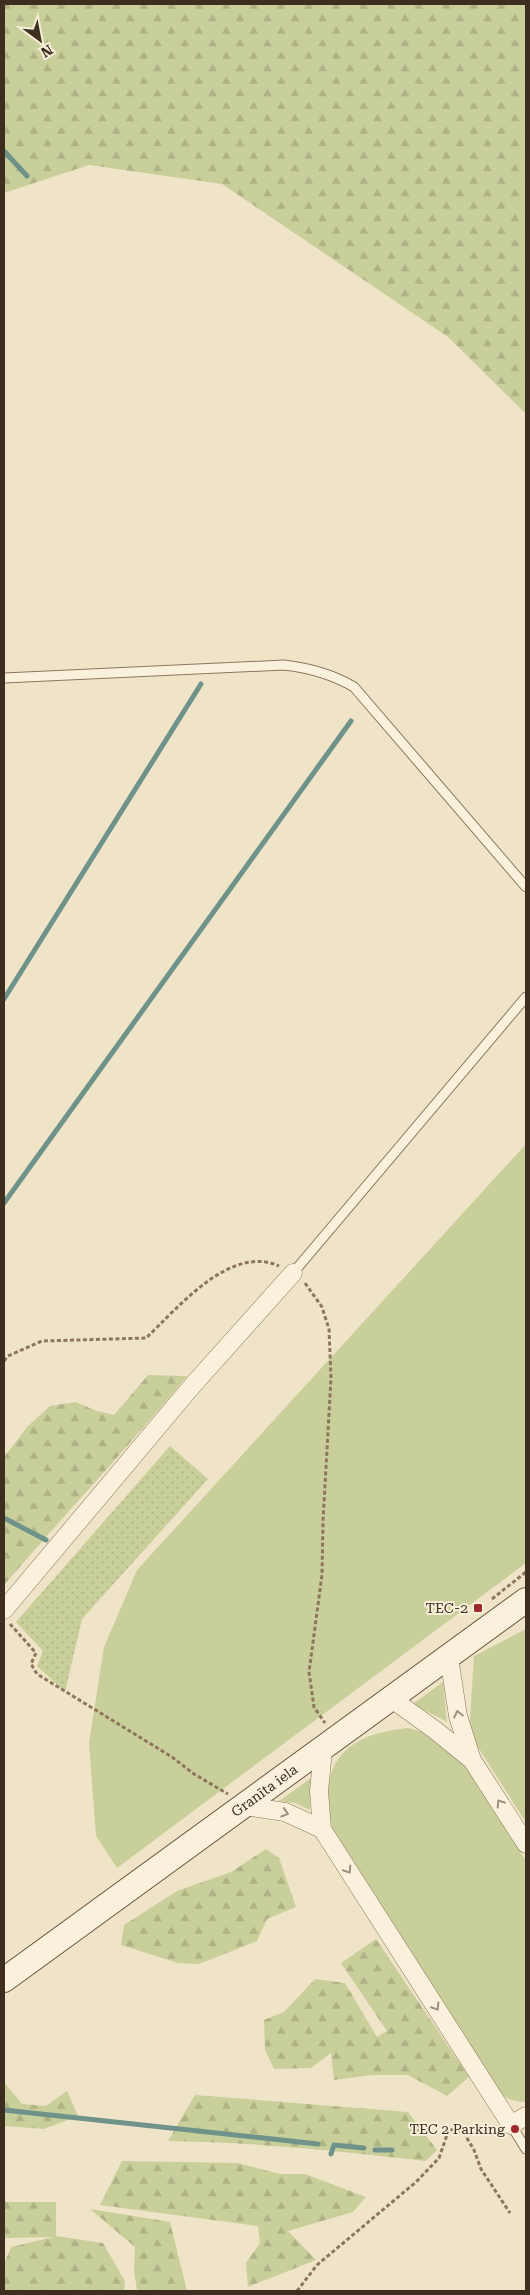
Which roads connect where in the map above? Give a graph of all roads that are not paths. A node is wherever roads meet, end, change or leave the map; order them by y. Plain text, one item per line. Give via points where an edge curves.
1 (4, 678) edge
2 (526, 887) edge
3 (526, 998) edge
4 (294, 1273) joint
5 (526, 1600) edge
6 (4, 1610) edge
7 (449, 1657) junction
8 (392, 1699) junction
9 (330, 1745) junction
10 (472, 1760) junction
11 (245, 1806) junction
12 (322, 1829) junction
13 (526, 1844) edge
14 (4, 1980) edge
15 (526, 2116) edge
16 (511, 2125) junction
17 (526, 2149) edge

1 - 2 lane via 284,665 333,676 354,687
3 - 4 lane
4 - 6 street via 192,1386
5 - 7 main road, Granīta iela
7 - 8 main road, Granīta iela
10 -> 7 street via 458,1716
8 - 9 main road, Granīta iela
8 - 10 street
9 - 11 main road, Granīta iela
9 - 12 street via 319,1791
13 -> 10 street
11 -> 12 street via 285,1812
11 - 14 main road, Granīta iela
12 -> 16 street
15 - 16 street
16 - 17 lane

